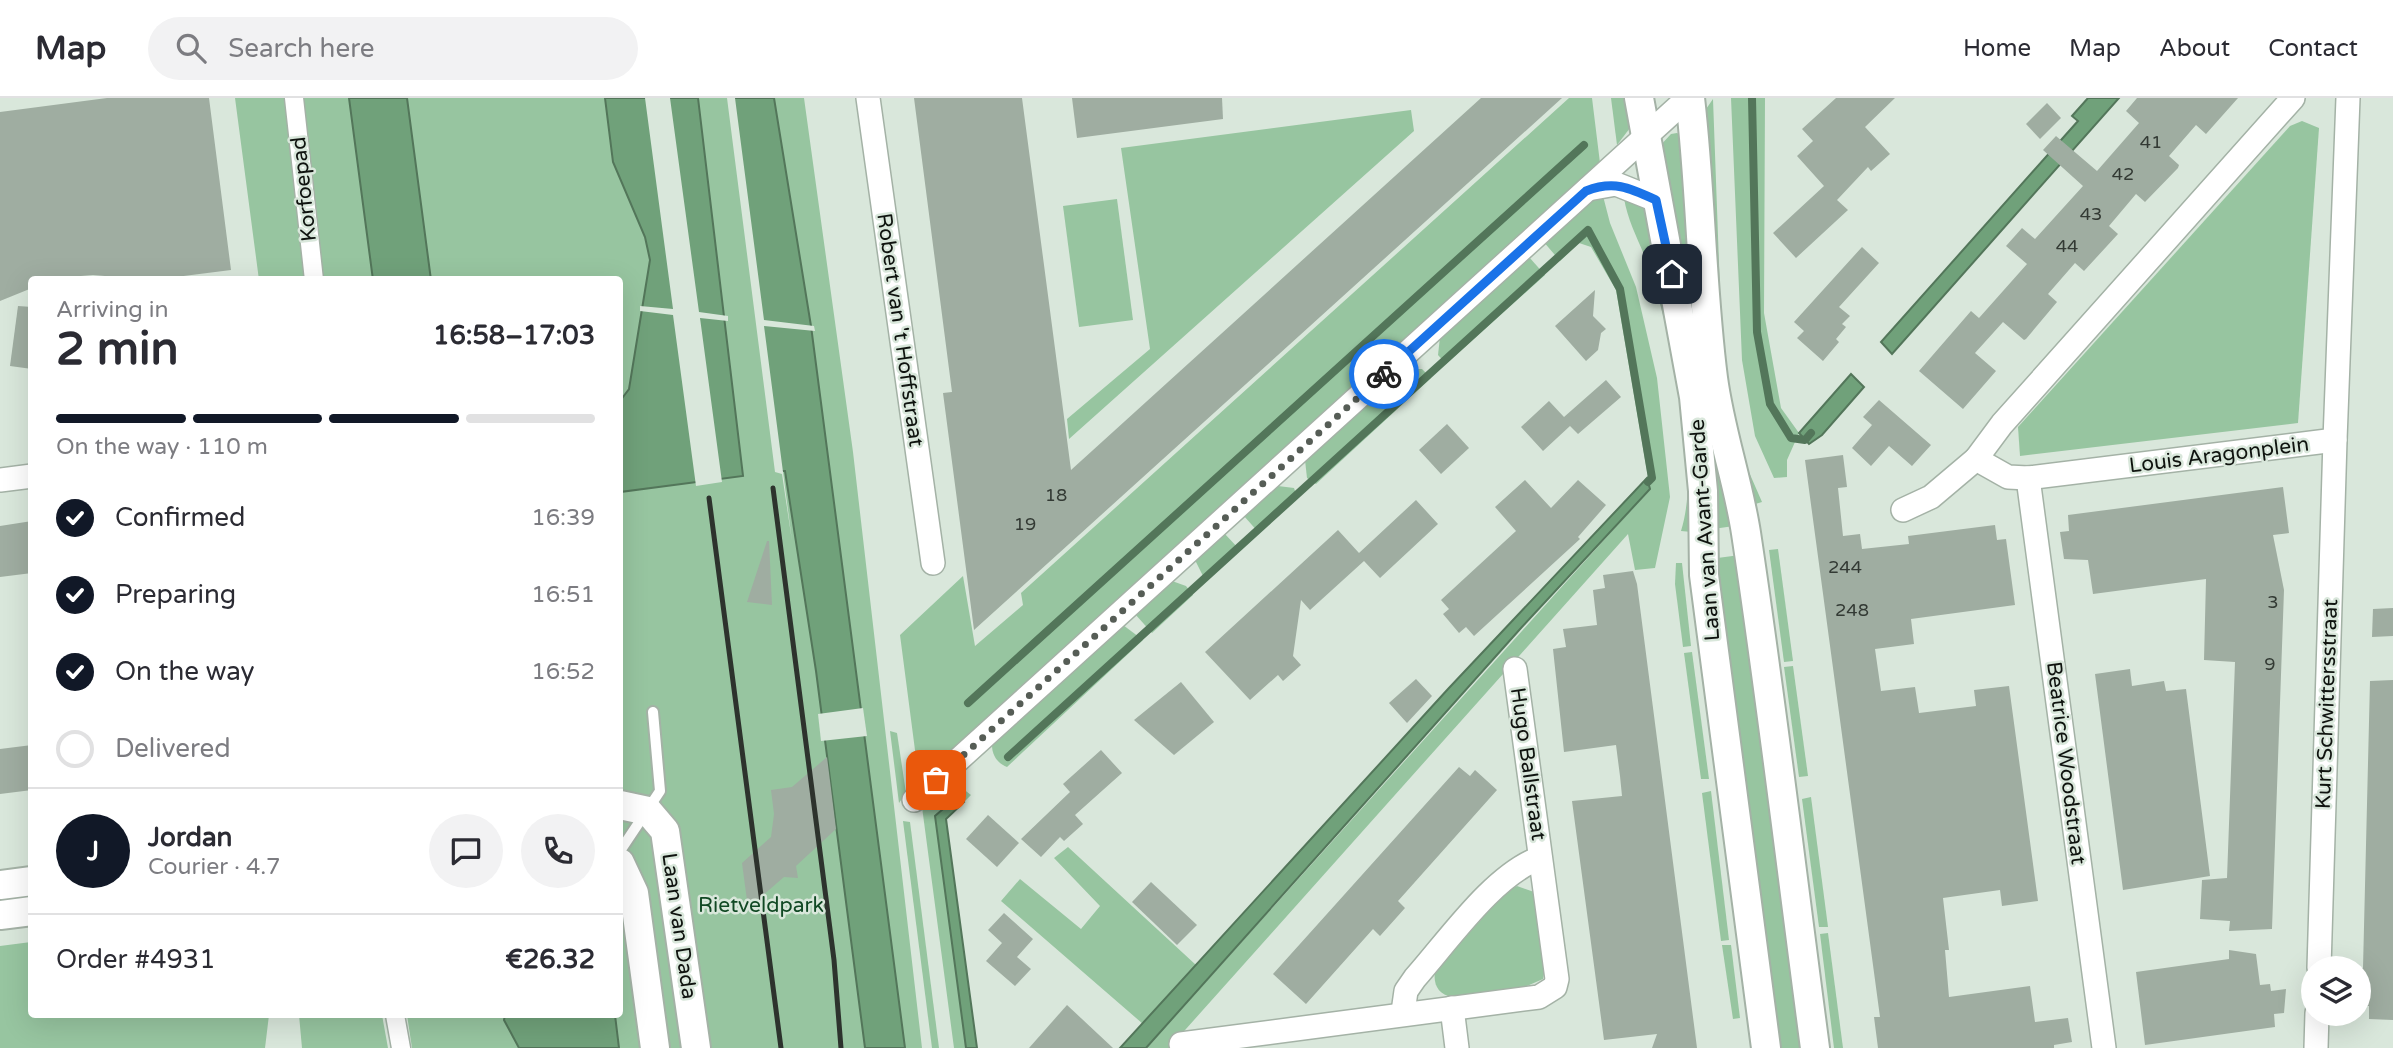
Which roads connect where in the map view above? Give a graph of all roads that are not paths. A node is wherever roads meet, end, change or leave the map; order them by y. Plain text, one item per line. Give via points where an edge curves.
1 (294, 98) edge
2 (868, 98) edge
3 (1639, 98) edge
4 (1689, 98) edge
5 (2292, 98) edge
6 (2348, 98) edge
7 (1645, 136) junction
8 (1586, 191) junction
9 (1656, 200) junction
10 (314, 276) edge
11 (2335, 440) junction
12 (1976, 459) junction
13 (28, 476) edge
14 (2028, 478) junction
15 (0, 480) edge
16 (1903, 510) dead end
17 (933, 563) dead end
18 (1515, 669) dead end
19 (653, 712) dead end
20 (914, 800) dead end
21 (623, 806) edge
22 (648, 811) junction
23 (623, 847) edge
24 (1540, 859) junction
25 (623, 869) edge
26 (28, 882) edge
27 (0, 885) edge
28 (28, 912) edge
29 (0, 915) edge
30 (2319, 956) edge
31 (1452, 1008) junction
32 (1403, 1012) junction
33 (396, 1018) edge
34 (2317, 1026) edge
35 (1181, 1044) dead end
36 (401, 1048) edge
37 (655, 1048) edge
38 (696, 1048) edge
39 (1458, 1048) edge
40 (1766, 1048) edge
41 (1815, 1048) edge
42 (2104, 1048) edge
43 (2316, 1048) edge

1 - 10 street, Korfoepad
2 - 17 street, Robert van 't Hoffstraat
3 - 7 street, Laan van Avant-Garde
4 - 7 street
4 - 41 street, Laan van Avant-Garde via 1713,379 1746,532
5 - 12 street via 2001,424
6 - 11 street, Louis Aragonplein
7 - 8 street
7 - 9 street, Laan van Avant-Garde
8 - 9 street via 1616,184
8 - 20 street
9 - 40 street, Laan van Avant-Garde via 1694,397 1703,491 1704,575
11 - 14 street, Louis Aragonplein
11 - 30 street, Kurt Schwittersstraat
12 - 14 street, Louis Aragonplein via 2008,477
12 - 16 street via 1931,497
13 - 15 street
14 - 42 street, Beatrice Woodstraat
18 - 24 street, Hugo Ballstraat
19 - 22 lane via 661,787
21 - 22 street
22 - 23 lane
22 - 38 street, Laan van Dada via 661,823 667,841
24 - 31 street, Hugo Ballstraat via 1555,987 1539,996
24 - 32 street, Hugo Ballstraat via 1521,865 1503,879 1415,978 1406,991
25 - 37 street, Laan van Dada via 634,893
26 - 27 street
28 - 29 street
31 - 32 street, Hugo Ballstraat
31 - 39 street
32 - 35 street, Hugo Ballstraat
33 - 36 street
34 - 43 street

